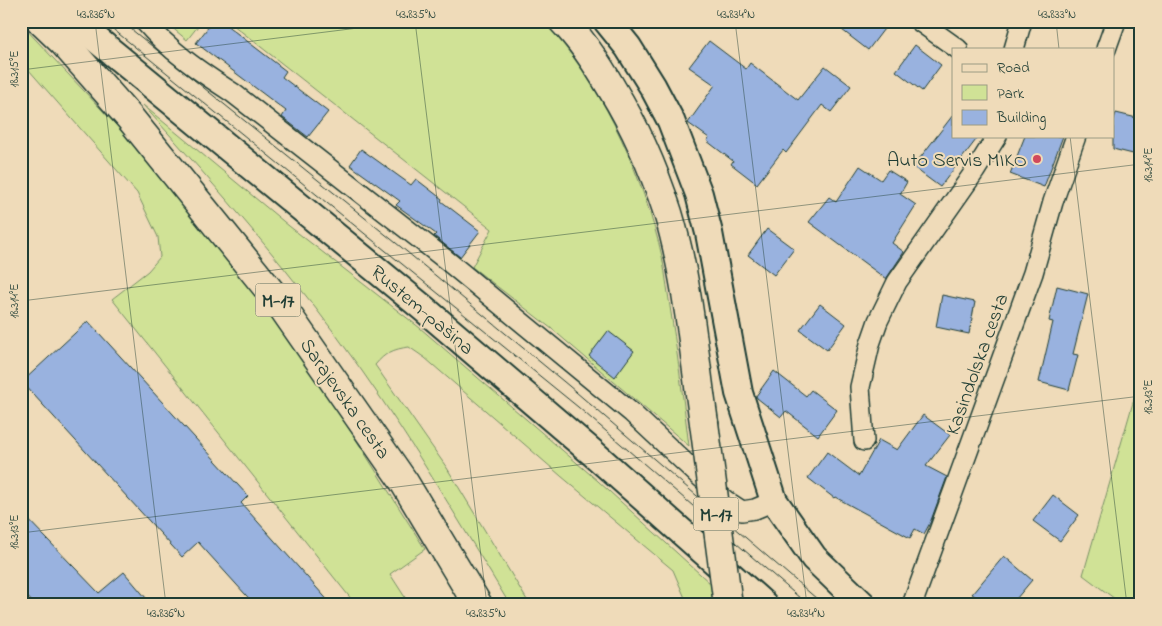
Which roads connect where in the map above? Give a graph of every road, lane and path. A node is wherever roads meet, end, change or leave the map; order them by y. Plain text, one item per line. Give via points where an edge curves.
1 (41, 21) edge
2 (74, 21) edge
3 (144, 21) edge
4 (563, 21) edge
5 (607, 21) edge
6 (919, 21) edge
7 (1022, 21) edge
8 (1116, 21) edge
9 (957, 48) edge
10 (1014, 48) edge
11 (1106, 48) edge
12 (996, 138) edge
13 (1075, 138) edge
14 (864, 441) dead end
15 (774, 501) junction
16 (478, 605) edge
17 (728, 605) edge
18 (764, 605) edge
19 (863, 605) edge
20 (912, 605) edge

1 - 16 main road, Sarajevska cesta / M-17 via 130,118 278,301 404,482
2 - 18 main road, Rustem-pašina via 423,308
3 - 15 street via 175,54 233,93 445,259 632,413 725,500 742,511
4 - 17 main road, M-17, bridge via 586,48 625,111 648,158 668,214 684,285
5 - 15 main road via 628,47 671,121 699,194 740,393
6 - 9 street
7 - 10 street
8 - 11 street
12 - 14 street via 897,282 878,321 860,387
13 - 20 street, Kasindolska cesta via 1033,273
15 - 19 main road via 814,558

